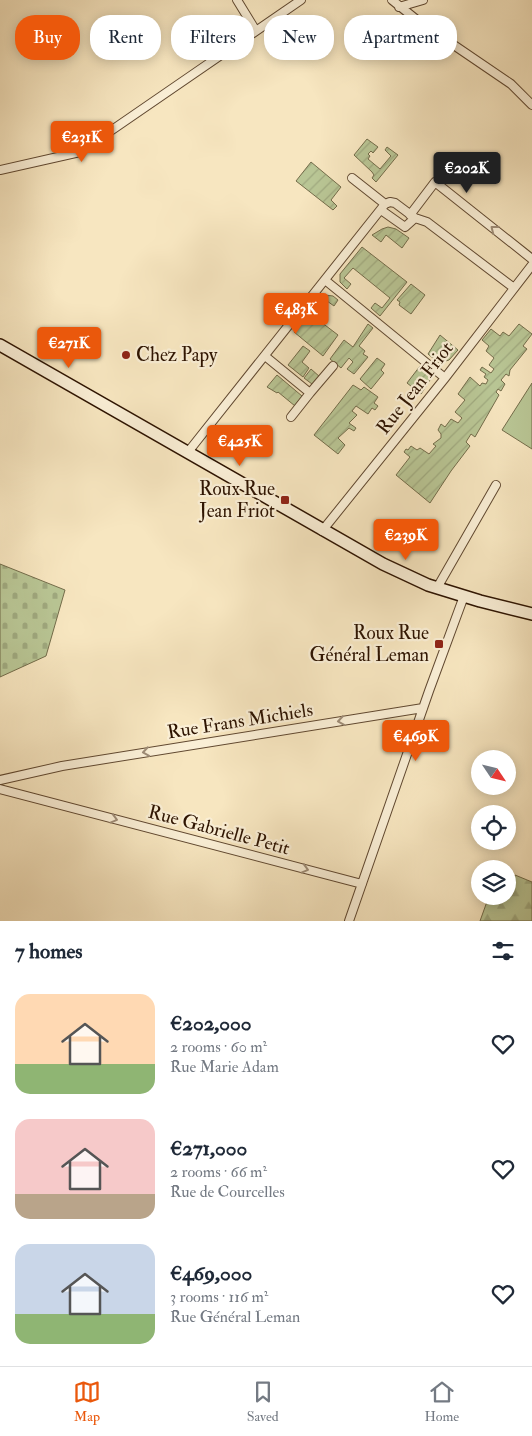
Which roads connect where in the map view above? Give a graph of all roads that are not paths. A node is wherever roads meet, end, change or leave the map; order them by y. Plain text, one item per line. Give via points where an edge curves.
1 (237, 0) edge
2 (301, 0) edge
3 (392, 0) edge
4 (423, 0) edge
5 (399, 7) junction
6 (256, 31) junction
7 (532, 105) edge
8 (0, 170) edge
9 (352, 178) dead end
10 (385, 205) junction
11 (412, 216) junction
12 (532, 259) edge
13 (532, 265) edge
14 (325, 280) junction
15 (514, 288) junction
16 (0, 345) edge
17 (265, 356) junction
18 (333, 366) dead end
19 (444, 378) junction
20 (310, 393) junction
21 (291, 417) dead end
22 (188, 452) junction
23 (496, 485) dead end
24 (322, 530) junction
25 (437, 588) junction
26 (464, 596) junction
27 (532, 614) edge
28 (423, 708) junction
29 (0, 780) edge
30 (0, 789) edge
31 (362, 884) junction
32 (350, 921) edge

1 - 6 street
2 - 6 street
3 - 5 street
4 - 5 street
5 - 7 street via 511,84
6 - 8 street via 80,152
9 - 10 street
10 - 11 street via 395,203
10 - 11 street via 404,227 411,223
10 - 14 street
12 -> 11 street via 435,182
11 - 15 street via 427,222
13 - 15 street, Rue Jean Friot
14 - 17 street
14 - 19 street
15 - 19 street, Rue Jean Friot
16 - 22 main road
17 - 20 street
17 - 22 street
18 - 20 street
19 - 24 street, Rue Jean Friot
20 - 21 street
22 - 24 main road
23 - 25 street
24 - 25 main road via 383,564
25 - 26 main road
26 - 27 main road
26 - 28 street
28 -> 29 street, Rue Frans Michiels via 62,766
28 - 31 street
30 -> 31 street, Rue Gabrielle Petit
31 - 32 street

